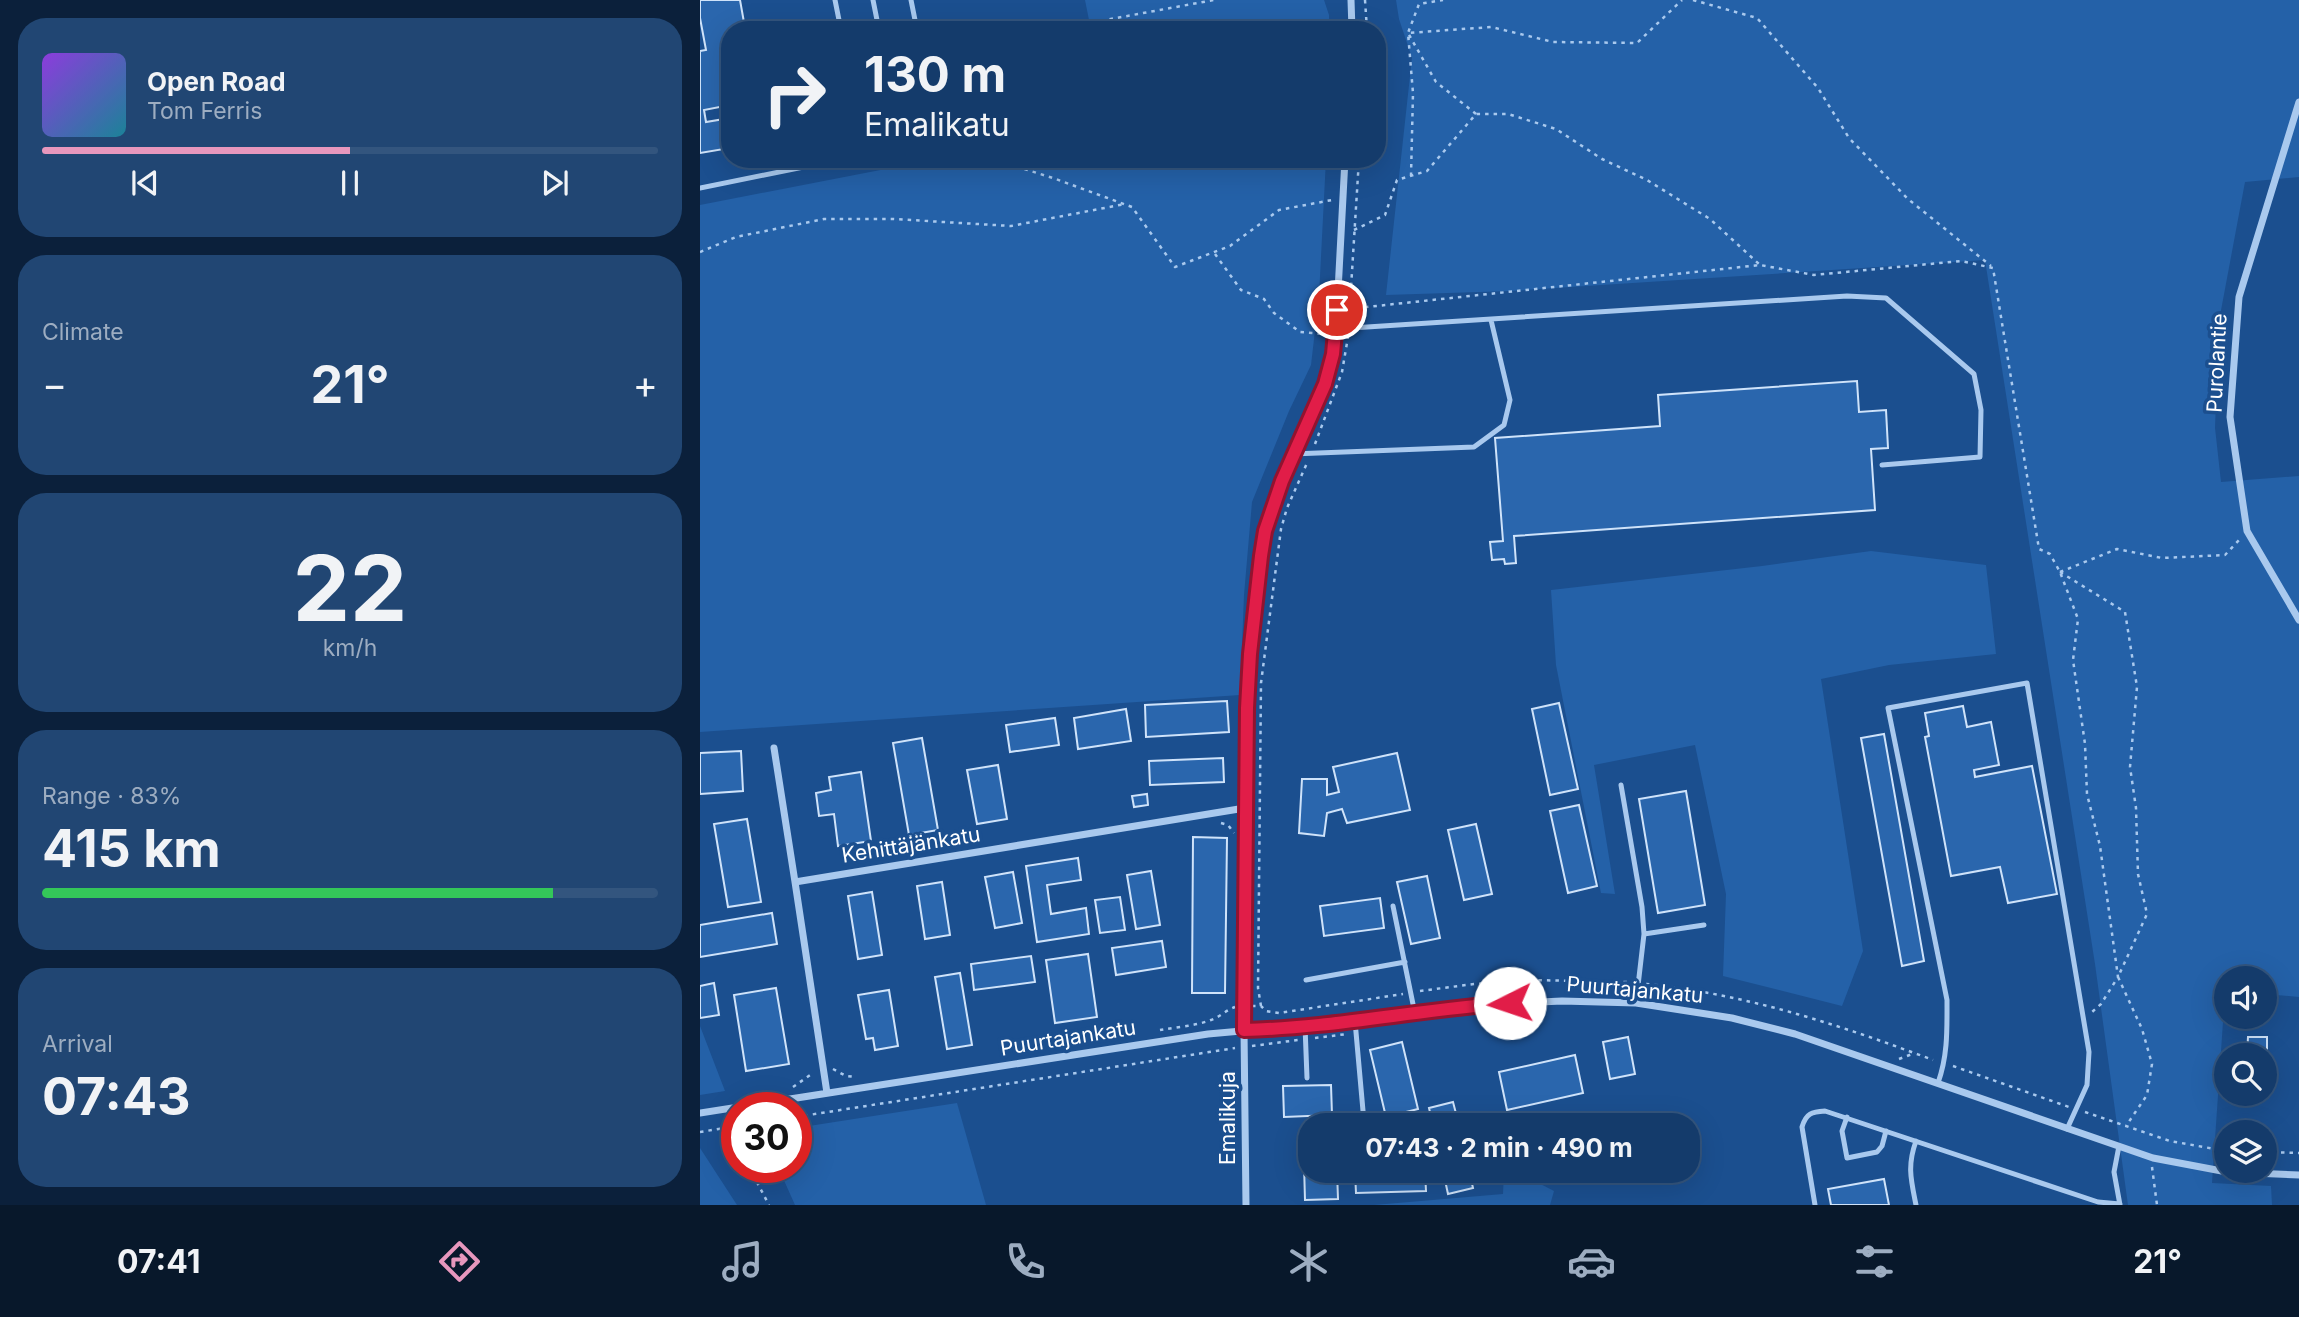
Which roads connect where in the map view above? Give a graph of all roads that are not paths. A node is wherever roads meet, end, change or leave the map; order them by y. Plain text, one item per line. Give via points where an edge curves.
1 (835, 0) edge
2 (873, 0) edge
3 (911, 0) edge
4 (1351, 0) edge
5 (839, 21) edge
6 (876, 21) edge
7 (915, 21) edge
8 (1352, 21) edge
9 (2299, 102) edge
10 (798, 168) edge
11 (1344, 168) edge
12 (700, 188) edge
13 (1491, 320) junction
14 (1336, 332) junction
15 (1293, 454) junction
16 (1882, 465) dead end
17 (2299, 621) edge
18 (774, 748) dead end
19 (1621, 785) dead end
20 (1245, 808) junction
21 (795, 882) junction
22 (1393, 906) dead end
23 (1704, 925) dead end
24 (1644, 934) junction
25 (1405, 962) junction
26 (1307, 981) dead end
27 (1636, 1003) junction
28 (1415, 1014) junction
29 (1354, 1021) junction
30 (1305, 1026) junction
31 (1244, 1030) junction
32 (1307, 1078) dead end
33 (1938, 1083) junction
34 (827, 1093) junction
35 (700, 1113) edge
36 (1363, 1113) edge
37 (1847, 1117) junction
38 (2067, 1129) junction
39 (1886, 1131) junction
40 (1916, 1141) junction
41 (2119, 1146) junction
42 (2299, 1175) edge
43 (2120, 1204) edge
44 (1246, 1205) edge
45 (1815, 1205) edge
46 (1916, 1205) edge

1 - 5 lane
2 - 6 lane
3 - 7 lane
4 - 8 street
9 - 17 street, Purolantie via 2239,297 2230,417 2247,531
10 - 12 lane
11 - 14 street, Emalikuja
13 - 14 lane
13 - 15 lane via 1510,400 1504,425 1474,447
13 - 16 lane via 1847,296 1886,298 1974,374 1981,422 1980,457
14 - 15 street, Emalikuja via 1325,384
15 - 20 street, Emalikuja via 1265,531 1261,556 1250,654
18 - 21 street
19 - 24 lane
20 - 21 street, Kehittäjänkatu
20 - 31 street, Emalikuja
21 - 34 street
22 - 25 lane
23 - 24 lane
24 - 27 lane
25 - 26 lane
25 - 28 lane
27 - 28 street, Puurtajankatu via 1530,1001
27 - 33 street, Puurtajankatu via 1692,1010 1795,1034
28 - 29 street, Puurtajankatu
29 - 30 street, Puurtajankatu
29 - 36 lane
30 - 31 street, Puurtajankatu
30 - 32 lane
31 - 34 street, Puurtajankatu
31 - 44 street, Emalikuja
33 - 38 street, Puurtajankatu
33 - 38 lane via 1948,1042 1947,1000 1888,708 2027,683 2090,1052 2087,1085
34 - 35 street, Puurtajankatu
37 - 39 lane
37 - 39 lane via 1842,1131 1847,1158 1877,1152
37 - 45 lane via 1825,1111 1804,1118 1803,1142
38 - 41 street, Puurtajankatu
39 - 40 lane
40 - 43 lane via 2098,1202
40 - 46 lane via 1910,1157
41 - 42 street, Puurtajankatu via 2153,1158 2227,1172
41 - 43 lane via 2115,1172

